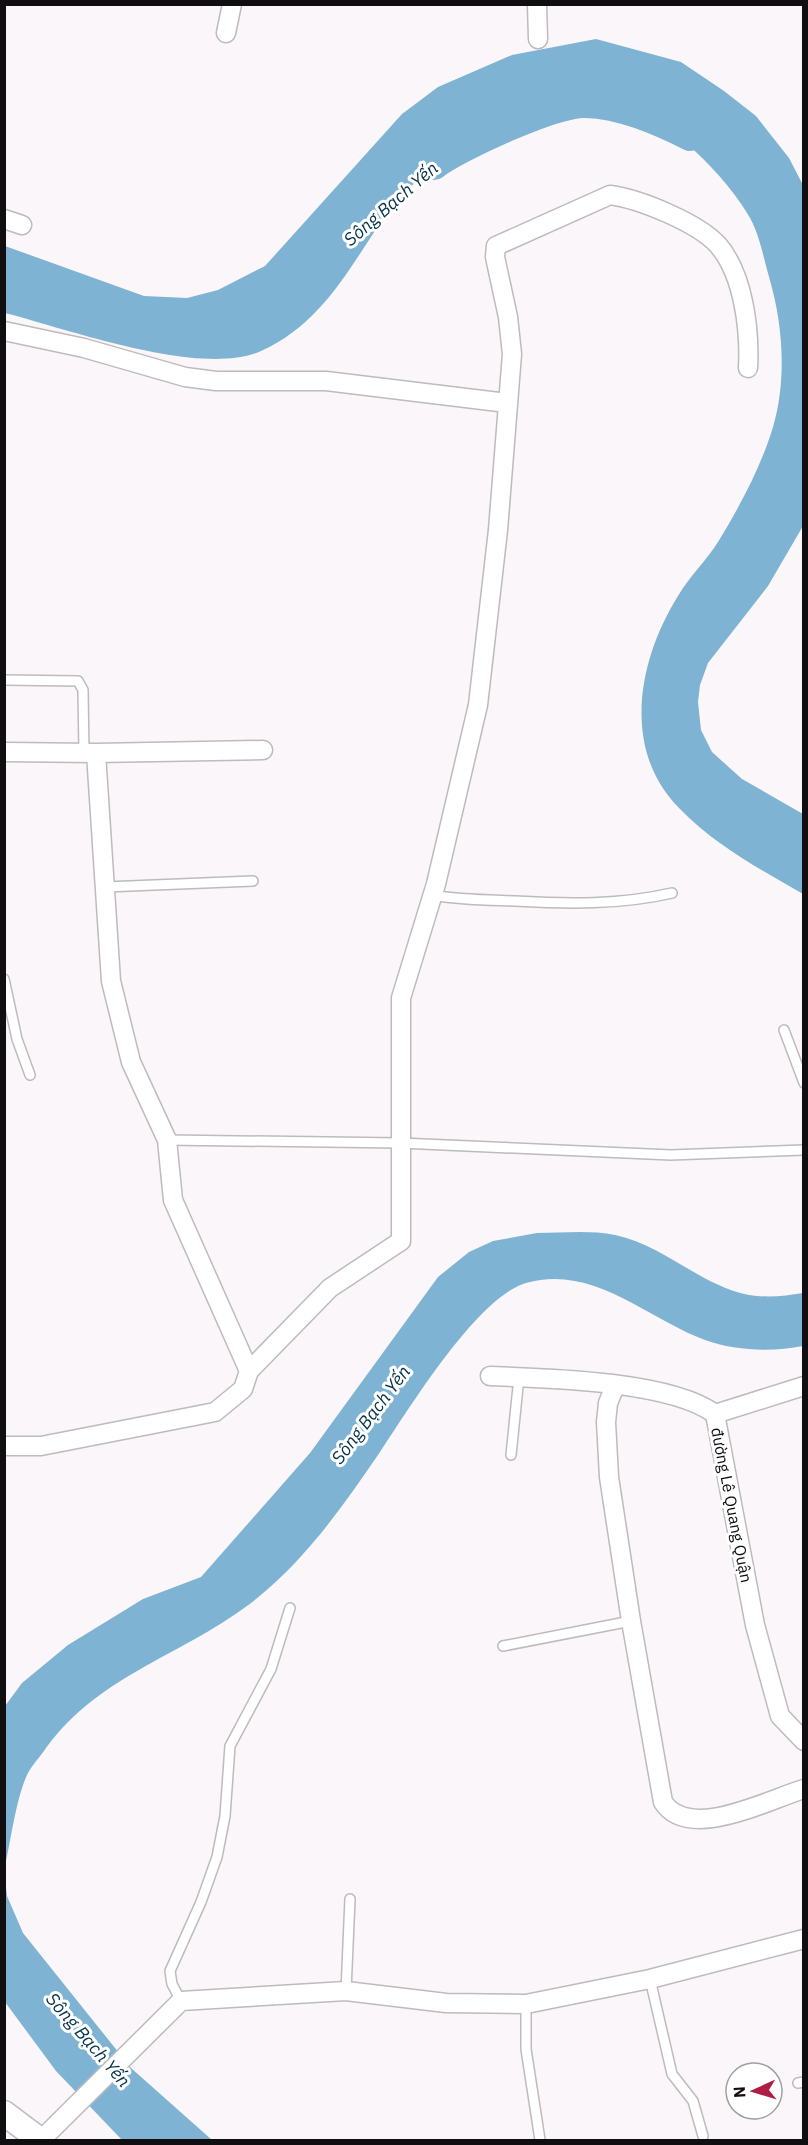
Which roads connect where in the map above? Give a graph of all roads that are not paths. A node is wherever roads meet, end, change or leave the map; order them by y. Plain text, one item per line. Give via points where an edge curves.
1 (232, 4) edge
2 (537, 4) edge
3 (226, 33) dead end
4 (538, 39) dead end
5 (4, 331) edge
6 (748, 368) dead end
7 (507, 403) junction
8 (4, 680) edge
9 (263, 750) dead end
10 (4, 752) edge
11 (90, 753) junction
12 (253, 881) dead end
13 (105, 887) junction
14 (672, 893) dead end
15 (432, 895) junction
16 (4, 979) edge
17 (784, 1030) dead end
18 (30, 1075) dead end
19 (804, 1083) edge
20 (167, 1140) junction
21 (400, 1143) junction
22 (804, 1150) edge
23 (249, 1371) junction
24 (490, 1376) dead end
25 (519, 1377) junction
26 (615, 1386) junction
27 (804, 1386) edge
28 (715, 1414) junction
29 (4, 1446) edge
30 (511, 1455) dead end
31 (290, 1608) dead end
32 (630, 1621) junction
33 (503, 1646) dead end
34 (804, 1741) edge
35 (804, 1789) edge
36 (350, 1899) dead end
37 (804, 1939) edge
38 (650, 1980) junction
39 (346, 1991) junction
40 (181, 2001) junction
41 (526, 2004) junction
42 (4, 2113) edge
43 (703, 2136) dead end
44 (44, 2137) edge
45 (540, 2140) edge

1 - 3 street
2 - 4 street
5 - 7 street via 84,348 184,377 216,381 326,381
6 - 7 street via 746,313 731,267 718,245 676,217 610,195 496,246 512,354
7 - 15 street via 498,530 478,705
8 - 11 lane via 78,681 83,690
9 - 11 street
10 - 11 street
11 - 13 street
12 - 13 lane
13 - 20 street via 114,993 131,1062
14 - 15 lane via 584,903
15 - 21 street via 401,998
16 - 18 lane via 17,1039
17 - 19 lane
20 - 21 lane
20 - 23 street via 174,1200
21 - 22 lane via 661,1155
21 - 23 street via 401,1241 330,1288
23 - 29 street via 243,1389 208,1415 41,1446
24 - 25 street, đường Lê Quang Quận
25 - 26 street, đường Lê Quang Quận
25 - 30 lane
26 - 28 street, đường Lê Quang Quận via 677,1396
26 - 32 street via 606,1422 609,1477
27 - 28 street
28 - 34 street, đường Lê Quang Quận via 755,1625 780,1716
31 - 40 lane via 271,1669 230,1746 225,1816 217,1857 170,1971
32 - 33 lane
32 - 35 street via 659,1789 669,1812 691,1820 712,1819
36 - 39 lane
37 - 38 street
38 - 41 street
38 - 43 lane via 672,2074 693,2101
39 - 40 street
39 - 41 street via 446,2003
40 - 44 street
41 - 45 lane via 526,2049
42 - 44 street

